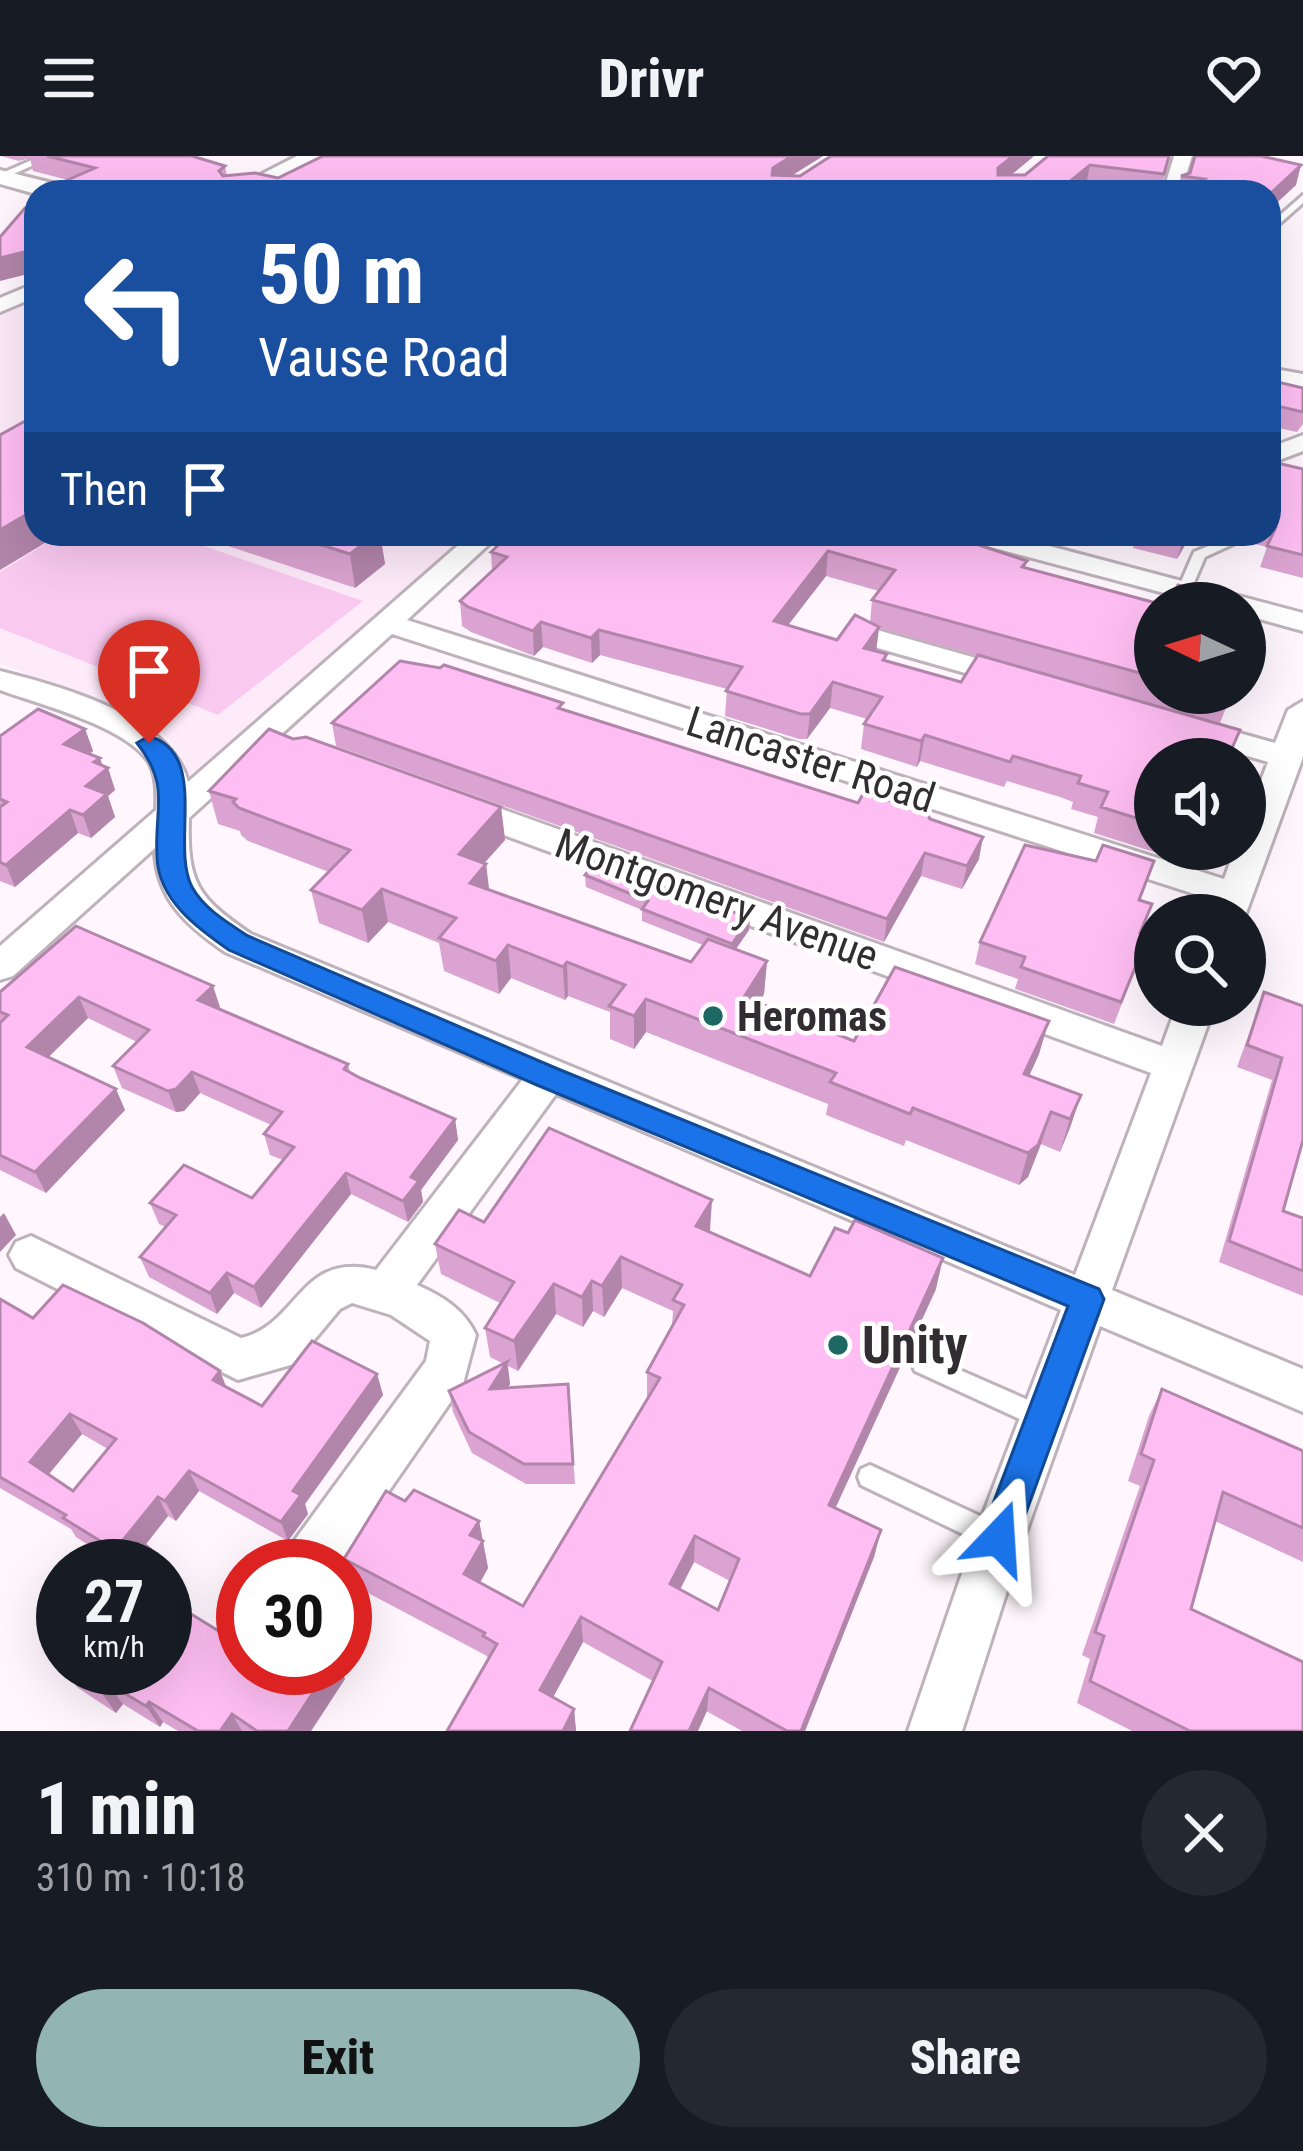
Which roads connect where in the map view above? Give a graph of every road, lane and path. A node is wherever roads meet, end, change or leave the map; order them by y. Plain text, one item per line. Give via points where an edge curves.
1 (49, 156) edge
2 (311, 156) edge
3 (0, 177) edge
4 (261, 180) edge
5 (1303, 198) edge
6 (1289, 218) dead end
7 (1281, 219) edge
8 (1303, 221) edge
9 (474, 546) edge
10 (1021, 546) edge
11 (1059, 546) edge
12 (1219, 546) edge
13 (1045, 552) junction
14 (1156, 582) edge
15 (1188, 582) edge
16 (1266, 612) edge
17 (1303, 622) edge
18 (387, 623) junction
19 (870, 637) edge
20 (0, 680) edge
21 (1046, 687) edge
22 (1303, 710) edge
23 (1155, 719) edge
24 (259, 734) junction
25 (301, 749) edge
26 (1287, 757) junction
27 (427, 795) edge
28 (170, 816) junction
29 (1199, 894) edge
30 (1236, 894) edge
31 (0, 967) edge
32 (1189, 1026) edge
33 (1175, 1066) junction
34 (548, 1077) junction
35 (31, 1255) dead end
36 (385, 1293) junction
37 (1088, 1299) junction
38 (922, 1364) dead end
39 (1303, 1391) edge
40 (1043, 1418) junction
41 (871, 1477) dead end
42 (999, 1538) junction
43 (326, 1539) edge
44 (935, 1731) edge

1 - 3 lane
2 - 4 street
5 - 7 lane
6 - 8 lane
9 - 18 street
10 - 13 street
11 - 13 street
12 - 15 lane via 1198,555
13 - 14 street
16 - 17 street
18 - 24 street
18 - 29 street, Lancaster Road
19 - 21 street
20 - 28 street via 149,743 164,757 172,784
22 - 26 street
23 - 26 street
24 - 25 street
24 - 28 street
26 - 30 street
27 - 33 street, Montgomery Avenue
28 - 31 street
28 - 34 street via 170,862 204,920 238,943
32 - 33 street
33 - 37 street
34 - 36 street
34 - 37 street
35 - 36 street via 238,1359 278,1350 335,1286
36 - 43 street via 445,1324 454,1348
37 - 39 street
37 - 40 street
38 - 40 lane
40 - 42 street
41 - 42 lane
42 - 44 street

